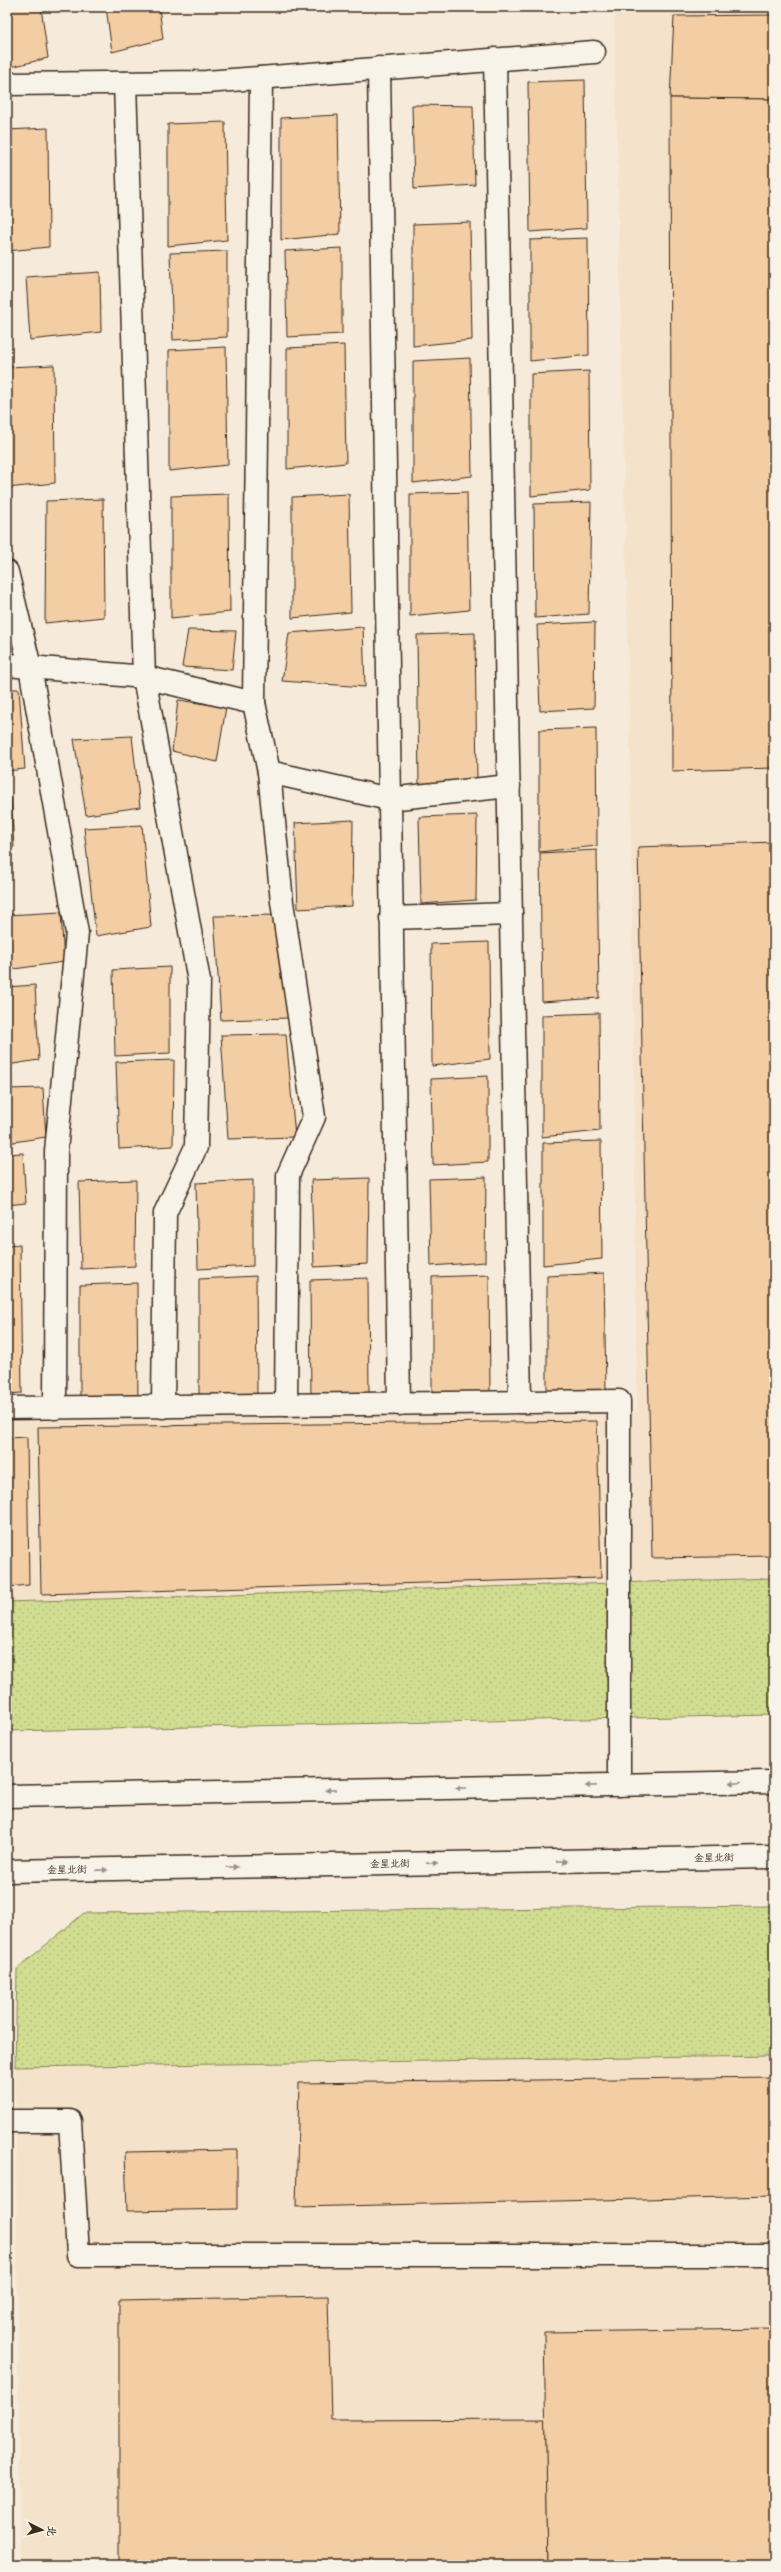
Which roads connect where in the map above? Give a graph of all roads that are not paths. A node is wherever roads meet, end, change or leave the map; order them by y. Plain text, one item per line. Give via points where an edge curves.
1 (594, 52) dead end
2 (495, 59) junction
3 (379, 68) junction
4 (261, 78) junction
5 (125, 83) junction
6 (7, 84) edge
7 (7, 572) edge
8 (7, 665) edge
9 (30, 667) junction
10 (144, 678) junction
11 (254, 703) junction
12 (270, 772) junction
13 (509, 786) junction
14 (390, 799) junction
15 (511, 914) junction
16 (391, 918) junction
17 (520, 1402) junction
18 (399, 1404) junction
19 (286, 1405) junction
20 (163, 1406) junction
21 (7, 1408) edge
22 (55, 1408) junction
23 (774, 1782) edge
24 (619, 1785) junction
25 (7, 1796) edge
26 (774, 1857) edge
27 (7, 1871) edge
28 (7, 2121) edge
29 (774, 2255) edge

1 - 2 street
2 - 3 street
2 - 13 street
3 - 4 street
3 - 14 street
4 - 5 street
4 - 11 street
5 - 6 street
5 - 10 street
7 - 9 street
8 - 9 street
9 - 10 street
9 - 22 street via 77,933 56,1151
10 - 11 street
10 - 20 street via 199,981 196,1147 165,1212
11 - 12 street
12 - 14 street
12 - 19 street via 282,902 314,1117 288,1175
13 - 14 street
13 - 15 street
14 - 16 street
15 - 16 street
15 - 17 street
16 - 18 street
17 - 18 street
17 - 24 street via 619,1401
18 - 19 street
19 - 20 street
20 - 22 street
21 - 22 street
23 -> 24 street
24 -> 25 street
27 -> 26 street, 金星北街
28 - 29 street via 70,2121 78,2255

